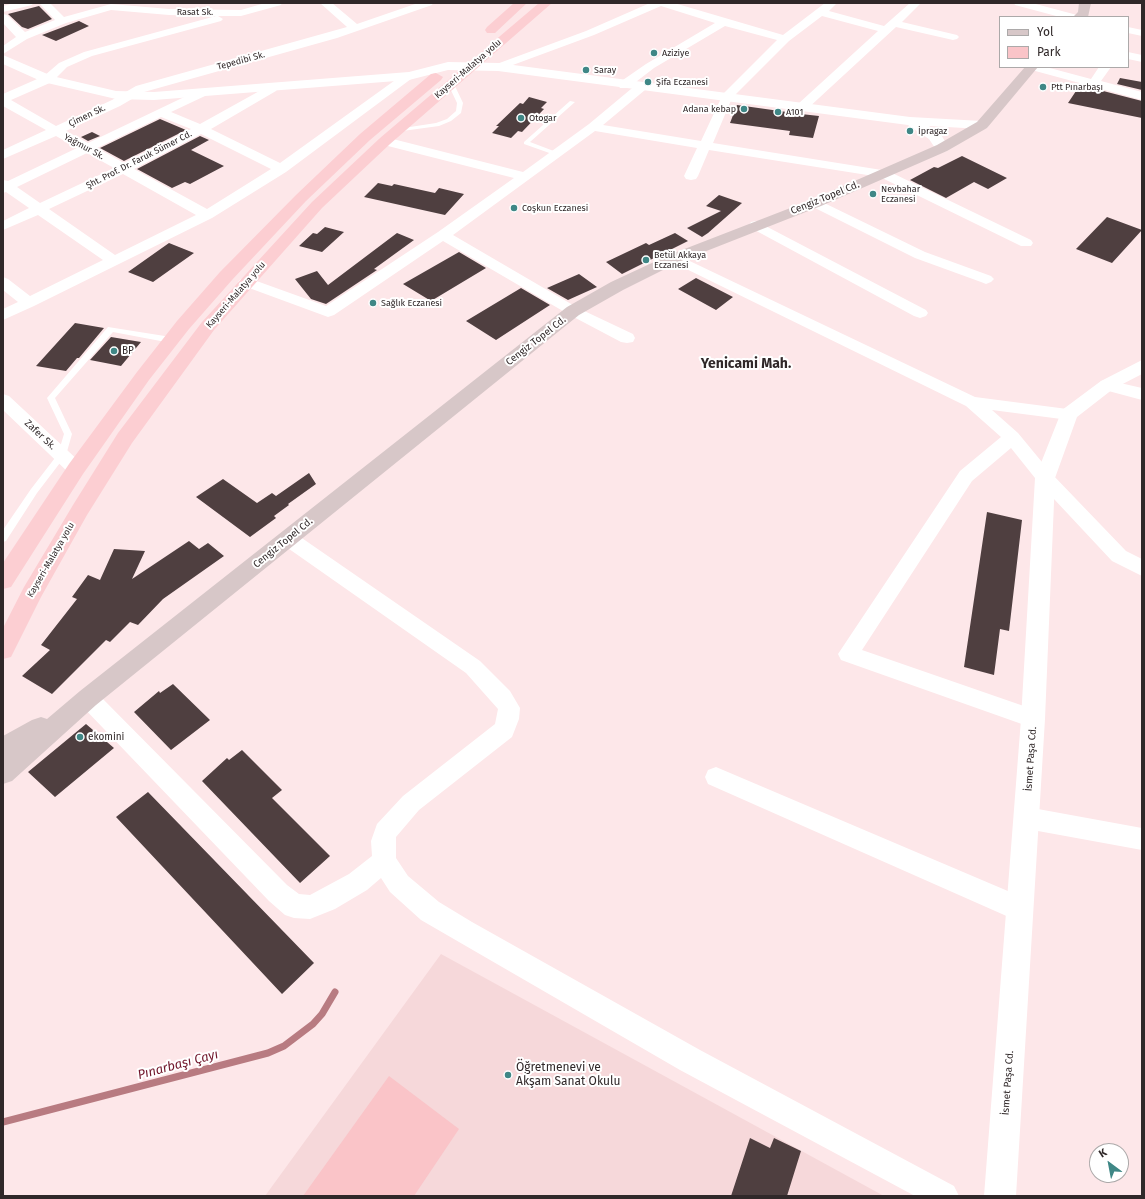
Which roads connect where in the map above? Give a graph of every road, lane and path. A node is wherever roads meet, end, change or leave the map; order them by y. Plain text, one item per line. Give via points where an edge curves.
1 (28, 3) edge
2 (44, 3) edge
3 (125, 3) edge
4 (277, 3) edge
5 (325, 3) edge
6 (428, 3) edge
7 (522, 3) edge
8 (546, 3) edge
9 (659, 3) edge
10 (663, 3) edge
11 (832, 3) edge
12 (916, 3) edge
13 (1018, 3) edge
14 (1085, 3) edge
15 (112, 7) junction
16 (3, 9) edge
17 (821, 12) junction
18 (241, 13) junction
19 (1069, 16) edge
20 (1081, 16) edge
21 (3, 17) edge
22 (62, 21) junction
23 (724, 22) junction
24 (890, 26) junction
25 (355, 28) junction
26 (1129, 30) edge
27 (1142, 32) edge
28 (23, 37) junction
29 (953, 37) dead end
30 (785, 39) junction
31 (3, 51) edge
32 (471, 53) junction
33 (1129, 55) edge
34 (3, 59) edge
35 (1142, 59) edge
36 (448, 66) junction
37 (498, 67) junction
38 (1031, 68) edge
39 (1036, 68) edge
40 (1104, 68) edge
41 (409, 76) junction
42 (48, 79) junction
43 (451, 84) junction
44 (624, 84) junction
45 (1093, 84) junction
46 (641, 87) junction
47 (272, 88) junction
48 (201, 93) junction
49 (126, 95) junction
50 (1142, 96) edge
51 (727, 97) junction
52 (3, 100) edge
53 (572, 102) dead end
54 (802, 107) junction
55 (161, 113) junction
56 (910, 121) junction
57 (982, 124) junction
58 (593, 127) junction
59 (201, 129) junction
60 (55, 131) junction
61 (391, 136) junction
62 (704, 146) junction
63 (942, 148) junction
64 (86, 149) junction
65 (557, 154) junction
66 (3, 155) edge
67 (125, 168) junction
68 (281, 169) junction
69 (883, 174) junction
70 (691, 176) dead end
71 (525, 177) junction
72 (4, 187) edge
73 (816, 204) junction
74 (38, 210) junction
75 (207, 215) junction
76 (756, 225) junction
77 (3, 226) edge
78 (443, 235) junction
79 (1026, 243) dead end
80 (675, 258) junction
81 (114, 261) junction
82 (986, 279) dead end
83 (3, 282) edge
84 (246, 282) junction
85 (29, 303) junction
86 (574, 312) junction
87 (920, 313) dead end
88 (3, 314) edge
89 (627, 338) dead end
90 (171, 340) junction
91 (1142, 366) edge
92 (1107, 385) junction
93 (1142, 394) edge
94 (3, 400) edge
95 (972, 402) junction
96 (1069, 414) junction
97 (1012, 437) junction
98 (62, 455) junction
99 (76, 469) junction
100 (1045, 478) junction
101 (3, 538) edge
102 (289, 539) junction
103 (1142, 568) edge
104 (3, 582) edge
105 (3, 650) edge
106 (88, 698) junction
107 (1033, 719) junction
108 (3, 748) edge
109 (3, 773) edge
110 (716, 777) dead end
111 (1027, 818) junction
112 (1142, 839) edge
113 (384, 861) junction
114 (1020, 909) junction
115 (944, 1196) edge
116 (1000, 1196) edge

1 - 16 street
2 - 22 street
3 - 15 street
4 - 18 street, Rasat Sk.
5 - 25 street
6 - 25 street, Tepedibi Sk.
7 - 32 highway, Kayseri-Malatya yolu
8 - 32 highway, Kayseri-Malatya yolu
9 - 37 street via 590,33
10 - 23 street
11 - 17 street
12 - 24 street
13 - 19 street
14 - 20 main road via 1084,14
15 - 18 street, Rasat Sk. via 169,12
15 - 22 street, Rasat Sk.
17 - 24 street
17 - 30 street
18 - 42 street via 88,54 63,65
21 - 28 street
22 - 28 street, Rasat Sk.
23 - 30 street
23 - 44 street
24 - 29 street
24 - 54 street
25 - 49 street, Tepedibi Sk.
26 - 27 street
28 - 31 street, Rasat Sk.
30 - 51 street
32 - 36 highway, Kayseri-Malatya yolu
32 - 37 street
32 - 43 highway, Kayseri-Malatya yolu
33 - 35 street
34 - 42 street
36 - 41 street
36 - 90 highway, Kayseri-Malatya yolu via 365,137 300,198 226,276
37 - 44 street
38 - 57 main road, Cengiz Topel Cd.
39 - 45 street
40 - 45 street
41 - 47 street
41 - 68 street
42 - 49 street
42 - 52 street
43 - 61 highway, Kayseri-Malatya yolu
43 - 61 lane via 460,103 459,112 449,120 436,125
44 - 46 street
45 - 50 street
46 - 51 street
46 - 58 street
47 - 48 street
47 - 59 street, Şht. Prof. Dr. Faruk Sümer Cd.
48 - 49 street
48 - 55 street
49 - 60 street, Çimen Sk. via 116,103
51 - 54 street
51 - 62 street
52 - 60 street, Yağmur Sk.
53 - 65 lane via 526,143
54 - 56 street
55 - 59 street
55 - 64 street
56 - 57 street
56 - 63 street via 935,136
57 - 63 main road, Cengiz Topel Cd.
58 - 62 street
58 - 65 street
59 - 67 street, Şht. Prof. Dr. Faruk Sümer Cd.
59 - 68 street
60 - 64 street, Yağmur Sk.
60 - 66 street, Çimen Sk.
61 - 71 street
61 - 84 highway, Kayseri-Malatya yolu via 318,205
62 - 69 street
62 - 70 street
63 - 69 main road, Cengiz Topel Cd.
64 - 67 street, Yağmur Sk.
64 - 72 street
65 - 71 street
67 - 74 street, Şht. Prof. Dr. Faruk Sümer Cd.
67 - 75 street, Yağmur Sk.
68 - 75 street
69 - 73 main road, Cengiz Topel Cd.
69 - 79 street
71 - 78 street
72 - 74 street
73 - 76 main road, Cengiz Topel Cd.
73 - 82 street via 920,255
74 - 77 street, Şht. Prof. Dr. Faruk Sümer Cd.
74 - 81 street
75 - 81 street
76 - 80 main road, Cengiz Topel Cd.
76 - 87 street
78 - 84 street via 328,312
78 - 86 street
80 - 86 main road, Cengiz Topel Cd. via 617,286
80 - 95 street
81 - 85 street
83 - 85 street
84 - 105 highway, Kayseri-Malatya yolu via 168,378 125,438 32,593
85 - 88 street
86 - 89 street
86 - 102 main road, Cengiz Topel Cd.
90 - 98 lane via 111,329 51,398 68,434
90 - 99 highway, Kayseri-Malatya yolu
91 - 92 street
92 - 93 street
92 - 96 street
94 - 98 street, Zafer Sk.
95 - 96 street
95 - 97 street
96 - 100 street, İsmet Paşa Cd.
97 - 100 street
97 - 107 street via 966,476 848,654
98 - 99 street, Zafer Sk.
98 - 101 lane
99 - 104 highway, Kayseri-Malatya yolu
100 - 103 street via 1119,556
100 - 107 street, İsmet Paşa Cd.
102 - 106 main road, Cengiz Topel Cd.
102 - 113 street via 473,667 509,708 504,730 428,788 394,820 383,841
106 - 108 main road
106 - 109 main road
106 - 113 street via 278,894 294,906 310,907 326,901 358,882
107 - 111 street, İsmet Paşa Cd.
110 - 114 street
111 - 112 street
111 - 114 street, İsmet Paşa Cd.
113 - 115 street via 398,884 430,911 463,931 690,1060
114 - 116 street, İsmet Paşa Cd.

